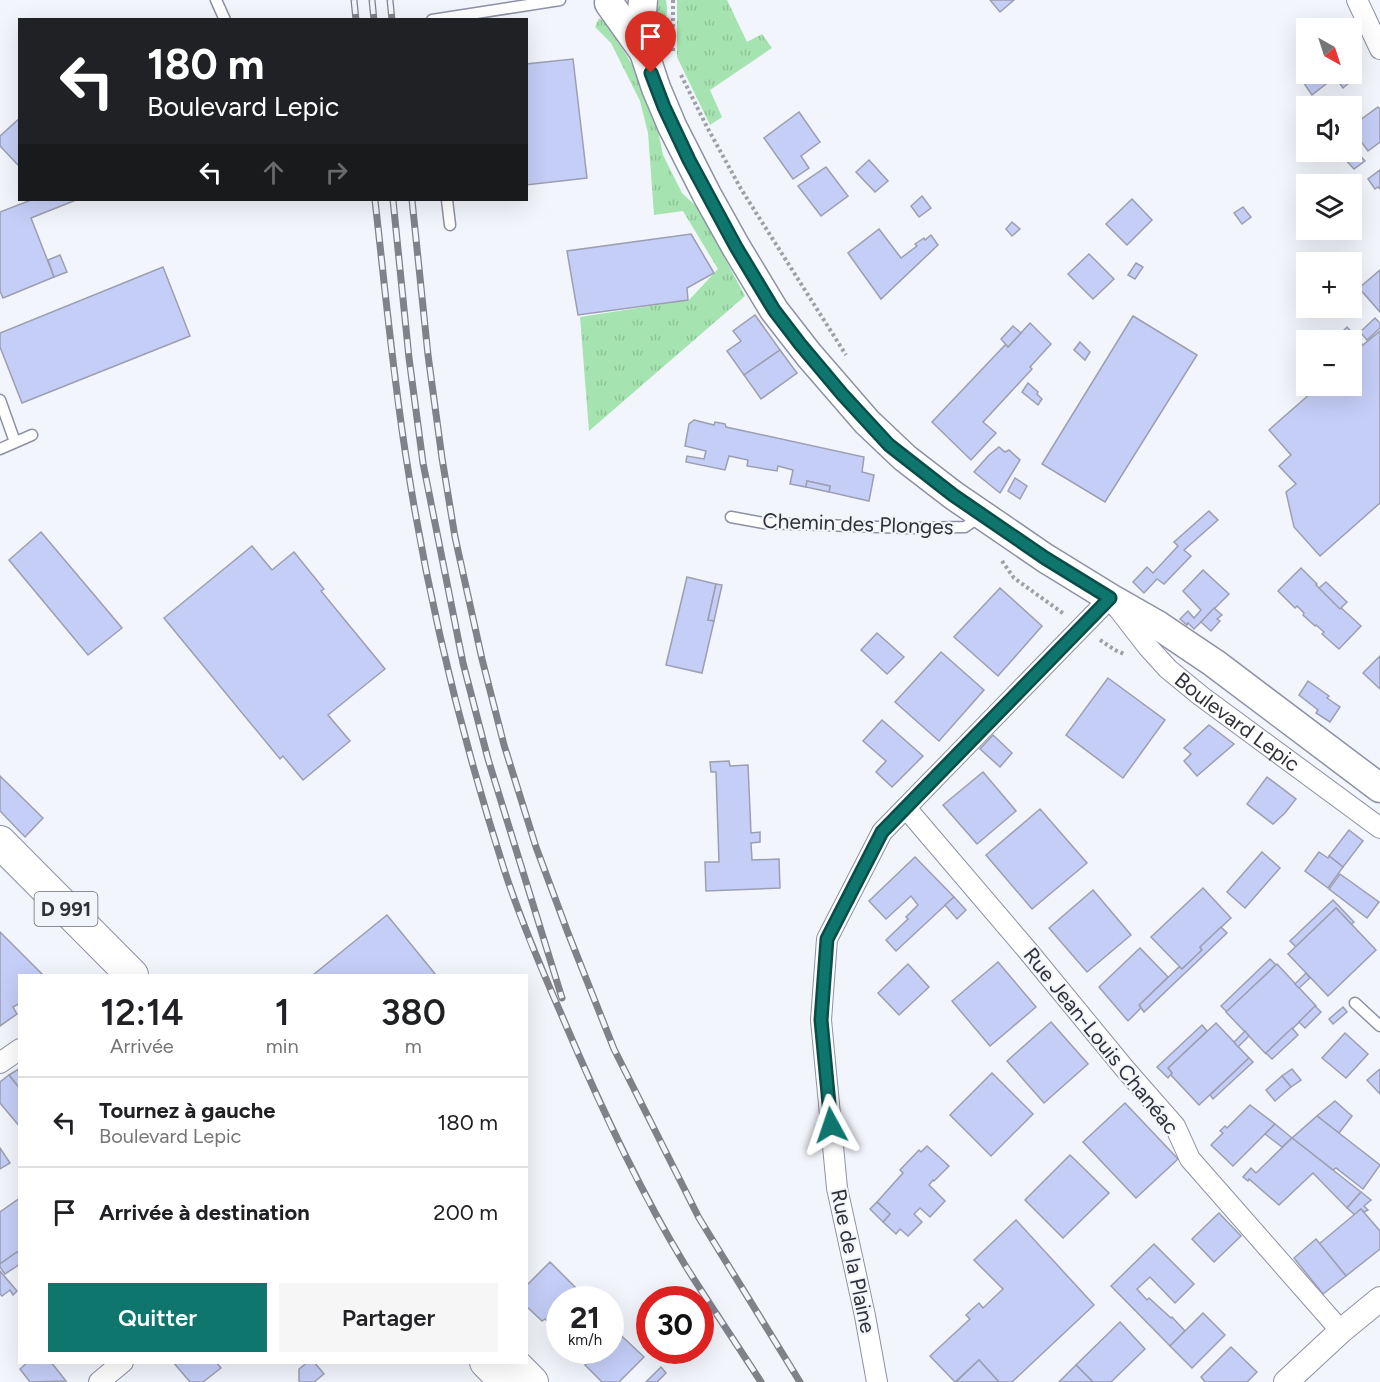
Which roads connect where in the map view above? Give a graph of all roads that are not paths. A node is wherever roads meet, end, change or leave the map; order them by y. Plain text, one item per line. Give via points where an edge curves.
1 (216, 0) edge
2 (560, 0) edge
3 (642, 0) edge
4 (1357, 0) edge
5 (616, 1) edge
6 (224, 18) edge
7 (445, 18) edge
8 (1380, 49) edge
9 (644, 52) junction
10 (447, 201) edge
11 (450, 225) dead end
12 (0, 400) edge
13 (32, 435) dead end
14 (15, 442) junction
15 (0, 449) edge
16 (982, 515) junction
17 (730, 516) dead end
18 (1110, 598) junction
19 (1380, 788) edge
20 (906, 808) junction
21 (1380, 828) edge
22 (0, 842) edge
23 (0, 872) edge
24 (121, 974) edge
25 (1355, 1003) dead end
26 (1380, 1026) edge
27 (18, 1050) edge
28 (0, 1063) edge
29 (1380, 1299) edge
30 (1341, 1331) junction
31 (121, 1364) edge
32 (500, 1367) edge
33 (99, 1382) edge
34 (532, 1382) edge
35 (878, 1382) edge
36 (1286, 1382) edge

1 - 6 lane
2 - 7 lane
3 - 9 main road, Boulevard Lepic
4 - 8 street
5 - 9 main road, Boulevard Lepic
9 - 16 main road, Boulevard Lepic via 689,160 780,318 889,445
10 - 11 lane
12 - 14 lane
13 - 14 lane
14 - 15 lane
16 - 17 lane, Chemin des Plonges via 965,527 909,528 764,523
16 - 18 main road, Boulevard Lepic
18 - 19 main road, Boulevard Lepic via 1214,663
18 - 20 street, Rue de la Plaine
18 - 21 street, Boulevard Lepic via 1168,669
20 - 30 street, Rue Jean-Louis Chanéac via 1175,1126 1190,1159
20 - 35 street, Rue de la Plaine via 882,832 827,939 821,1020 837,1188
22 - 24 main road, D 991
23 - 24 main road, D 991
25 - 26 lane
27 - 28 street
29 - 30 street
30 - 36 street
31 - 33 street
32 - 34 main road

